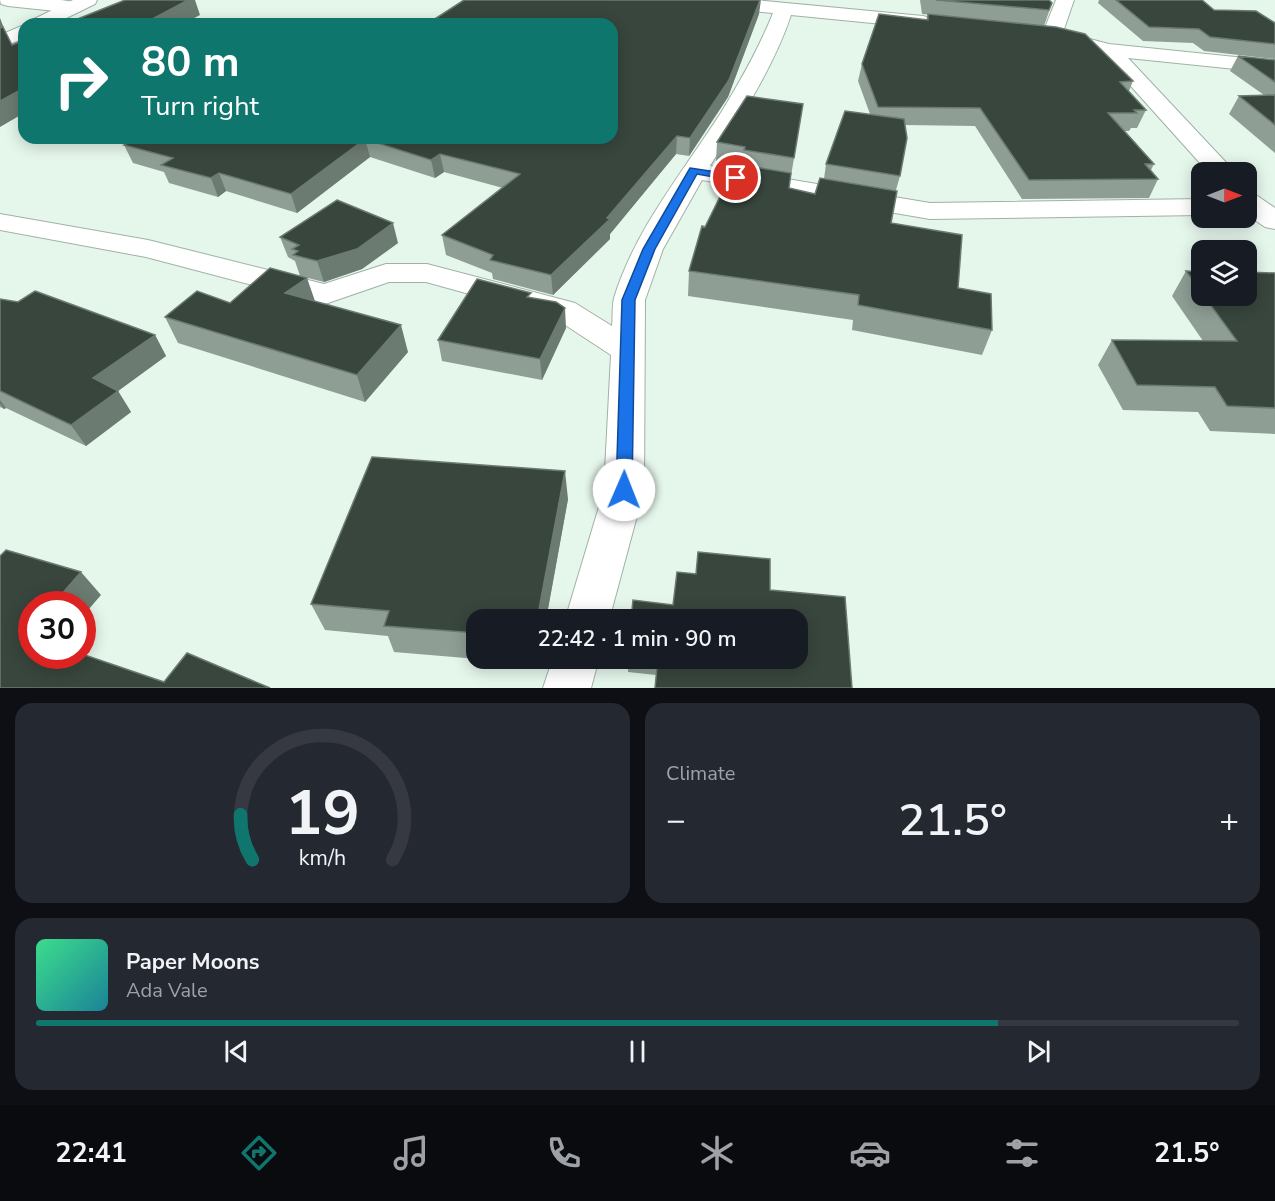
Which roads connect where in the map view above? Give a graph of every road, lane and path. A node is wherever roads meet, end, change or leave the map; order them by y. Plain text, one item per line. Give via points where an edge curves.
1 (8, 0) edge
2 (698, 0) edge
3 (1065, 0) edge
4 (81, 3) edge
5 (784, 8) junction
6 (51, 18) edge
7 (947, 25) edge
8 (1029, 33) edge
9 (18, 34) edge
10 (1052, 35) junction
11 (0, 42) edge
12 (1108, 50) junction
13 (1270, 69) edge
14 (1213, 162) edge
15 (694, 171) junction
16 (1191, 207) edge
17 (1257, 210) edge
18 (1275, 221) edge
19 (0, 222) edge
20 (627, 350) junction
21 (590, 609) edge
22 (573, 669) edge
23 (567, 688) edge

1 - 4 street
2 - 5 street
3 - 10 street
4 - 6 street
5 - 7 street
5 - 15 street via 734,110
8 - 10 street
9 - 11 street
10 - 12 street
12 - 13 street
12 - 14 street
15 - 16 street via 930,211
15 - 20 street via 649,249 629,300
17 - 18 street
19 - 20 street via 148,249 325,294 386,273 427,273 564,310
20 - 21 street via 624,490
22 - 23 street

